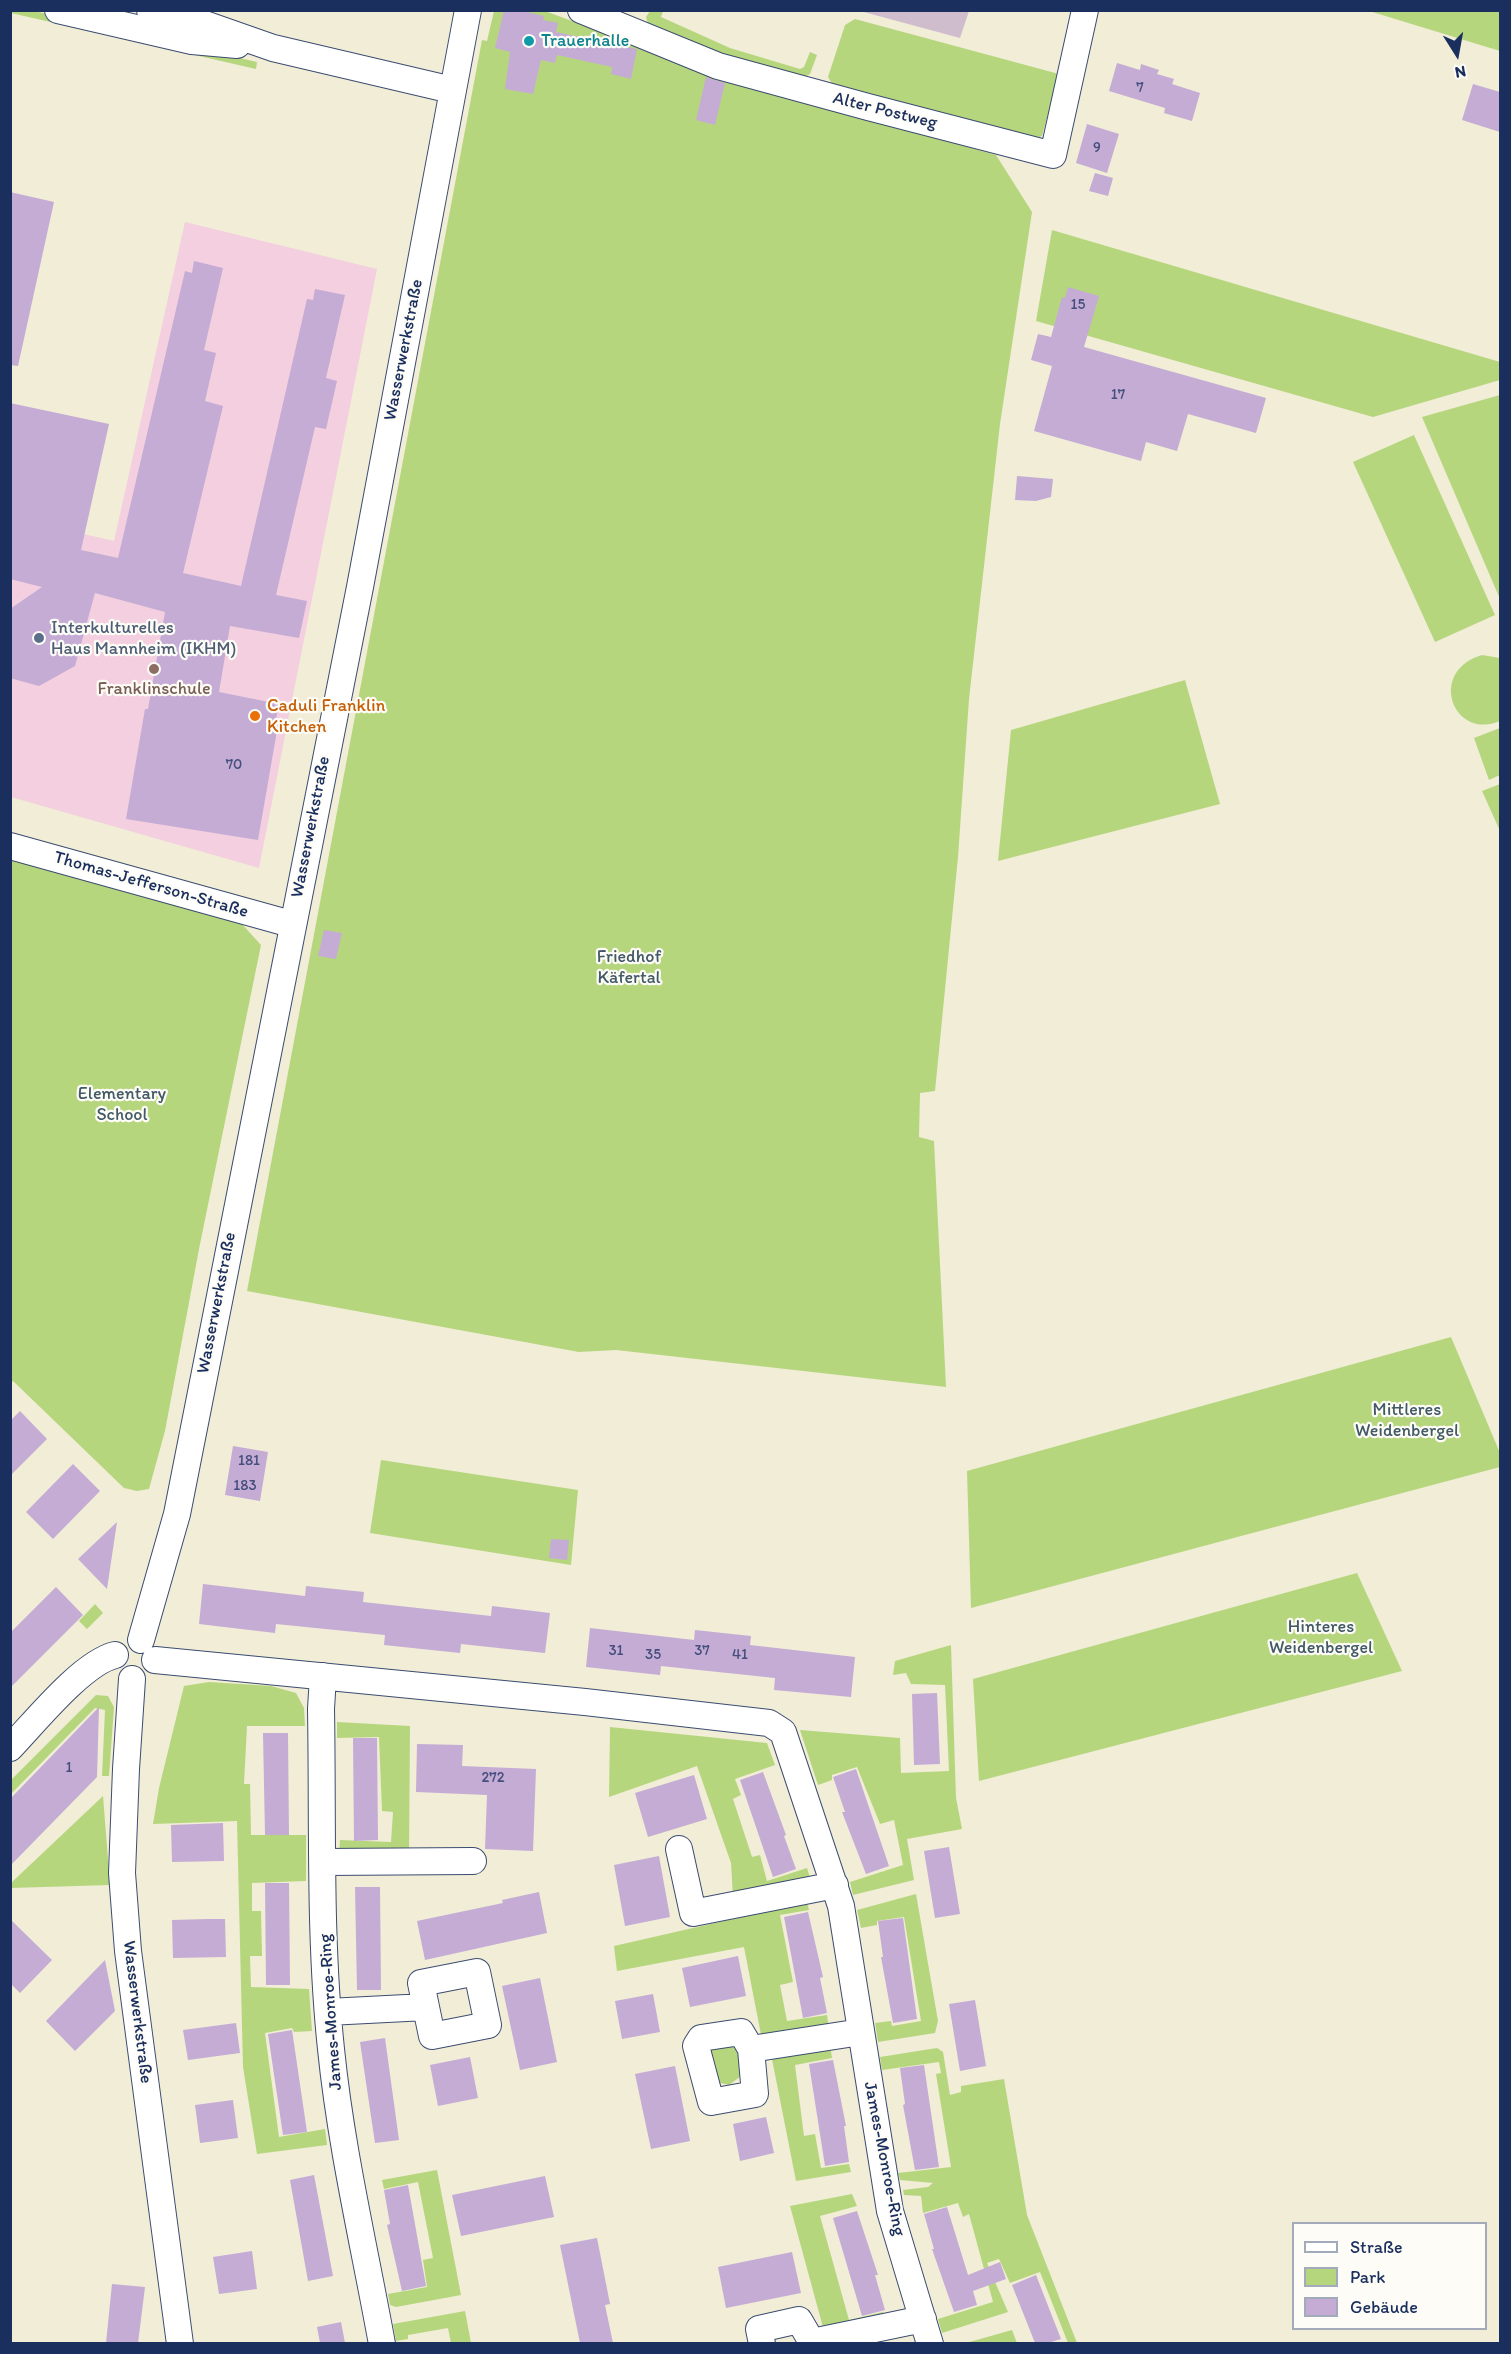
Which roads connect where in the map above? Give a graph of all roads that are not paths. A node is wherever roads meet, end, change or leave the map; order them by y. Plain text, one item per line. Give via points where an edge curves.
1 (58, 10) edge
2 (150, 10) edge
3 (468, 10) edge
4 (581, 10) edge
5 (1085, 10) edge
6 (273, 48) junction
7 (452, 90) junction
8 (10, 846) edge
9 (291, 924) junction
10 (148, 1650) junction
11 (115, 1655) junction
12 (323, 1676) junction
13 (132, 1679) junction
14 (10, 1748) edge
15 (678, 1849) dead end
16 (473, 1861) dead end
17 (323, 1862) junction
18 (835, 1885) junction
19 (426, 2007) dead end
20 (328, 2012) junction
21 (861, 2032) junction
22 (751, 2049) dead end
23 (926, 2331) edge
24 (180, 2343) edge
25 (382, 2343) edge
26 (762, 2343) edge
27 (812, 2343) edge

1 - 6 street via 192,41
2 - 6 street via 196,21
3 - 7 street, Wasserwerkstraße
4 - 5 street, Alter Postweg via 718,66 1053,155
6 - 7 street
7 - 9 street, Wasserwerkstraße via 360,586
8 - 9 street, Thomas-Jefferson-Straße
9 - 10 street, Wasserwerkstraße
10 - 11 street via 134,1639 122,1644
10 - 12 street, James-Monroe-Ring
10 - 13 street via 152,1670
11 - 13 street via 119,1671
11 - 14 street via 79,1677
12 - 17 street, James-Monroe-Ring
12 - 18 street, James-Monroe-Ring via 774,1725 783,1732 788,1744
13 - 24 street, Wasserwerkstraße via 123,1888
15 - 18 street via 693,1913
16 - 17 street
17 - 20 street, James-Monroe-Ring
18 - 21 street, James-Monroe-Ring
19 - 20 street
20 - 25 street, James-Monroe-Ring via 338,2106
21 - 22 street
21 - 23 street, James-Monroe-Ring via 890,2211
23 - 27 street, James-Monroe-Ring
26 - 27 street, James-Monroe-Ring via 759,2329 799,2320

